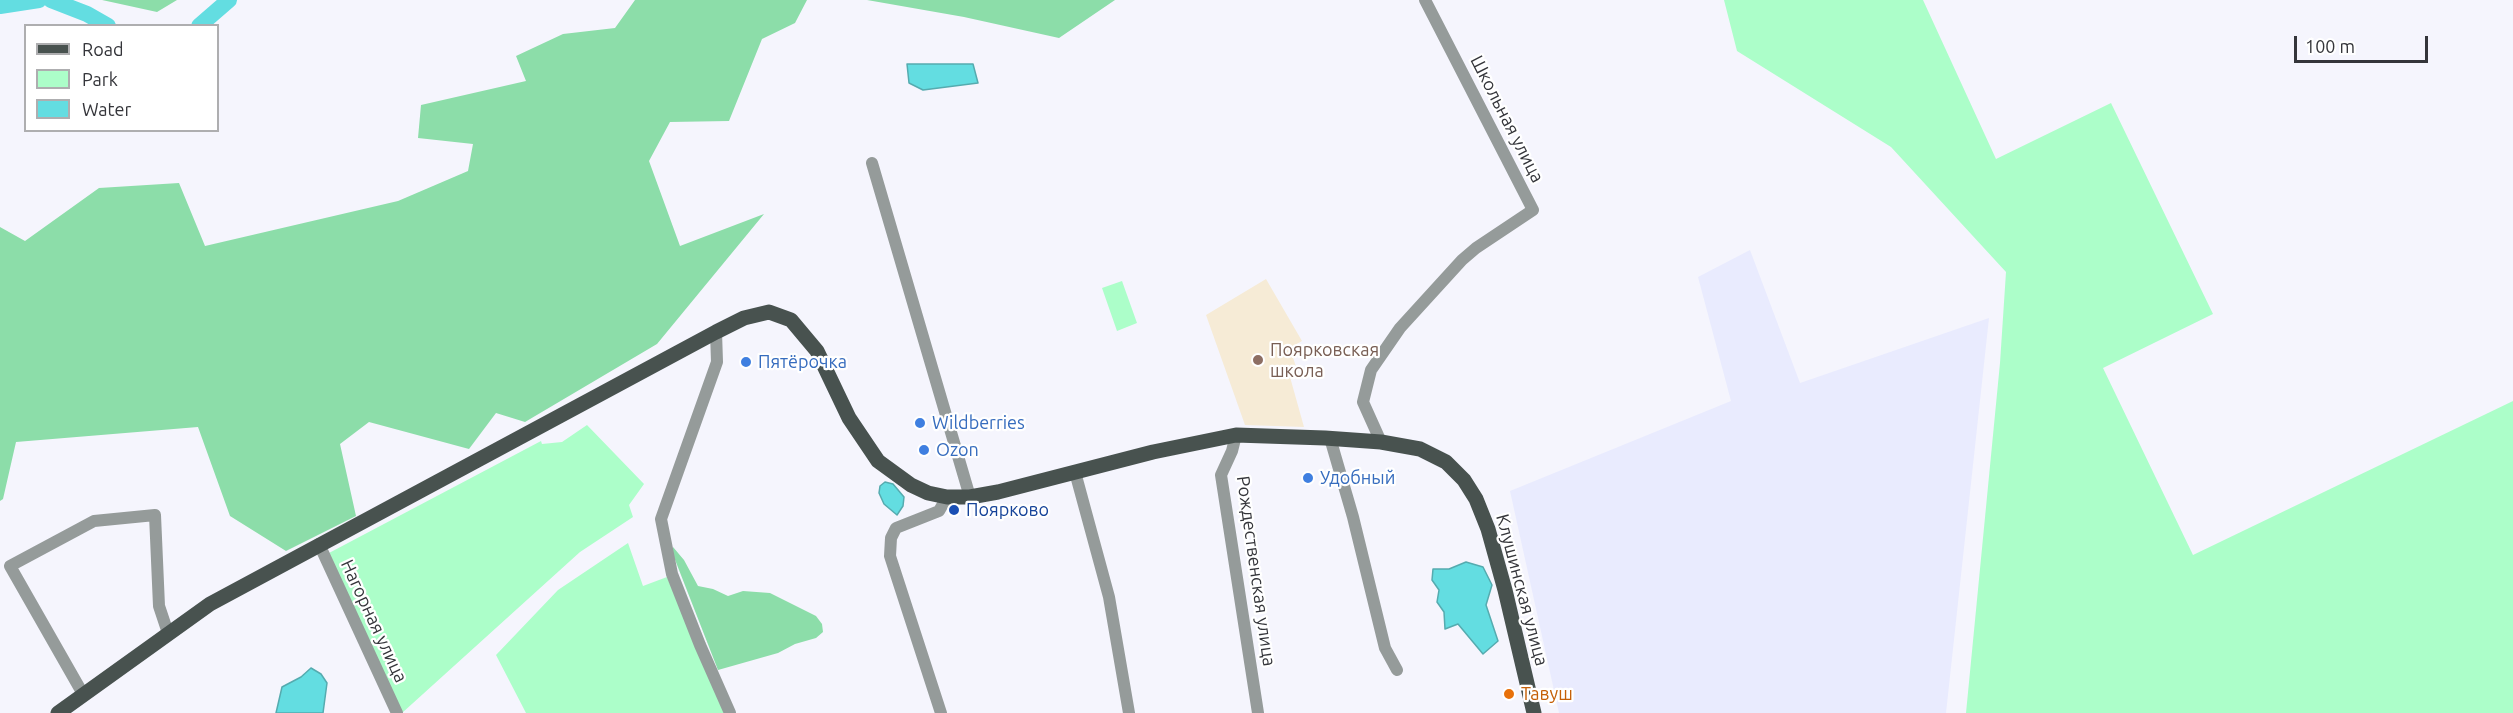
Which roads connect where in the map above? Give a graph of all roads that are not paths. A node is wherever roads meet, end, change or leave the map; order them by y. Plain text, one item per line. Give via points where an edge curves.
1 (1425, 0) edge
2 (872, 163) dead end
3 (716, 332) junction
4 (1236, 435) junction
5 (1330, 438) junction
6 (1381, 442) junction
7 (1075, 472) junction
8 (946, 497) junction
9 (970, 497) junction
10 (319, 544) junction
11 (168, 633) junction
12 (1397, 670) dead end
13 (83, 694) junction
14 (58, 713) edge
15 (397, 713) edge
16 (730, 713) edge
17 (941, 713) edge
18 (1129, 713) edge
19 (1258, 713) edge
20 (1534, 713) edge

1 - 6 street, Школьная улица via 1533,210 1462,260 1400,328 1371,370 1363,402
2 - 9 street
3 - 8 main road, Клушинская улица via 744,318 769,312 790,320 817,351 849,418 878,461 911,485
3 - 10 main road, Клушинская улица
3 - 16 street via 717,362 661,519 672,574
4 - 5 main road, Клушинская улица
4 - 7 main road, Клушинская улица
4 - 19 street, Рождественская улица via 1221,475
5 - 6 main road, Клушинская улица
5 - 12 street via 1385,648
6 - 20 main road, Клушинская улица via 1420,448 1446,462 1476,499 1488,529
7 - 9 main road, Клушинская улица
7 - 18 street via 1109,597
8 - 9 main road, Клушинская улица
8 - 17 street via 939,511 896,528 890,556
10 - 11 main road, Клушинская улица via 210,604
10 - 15 street, Нагорная улица
11 - 13 main road, Клушинская улица
11 - 13 street via 159,606 155,515 94,521 10,566
13 - 14 main road, Клушинская улица

